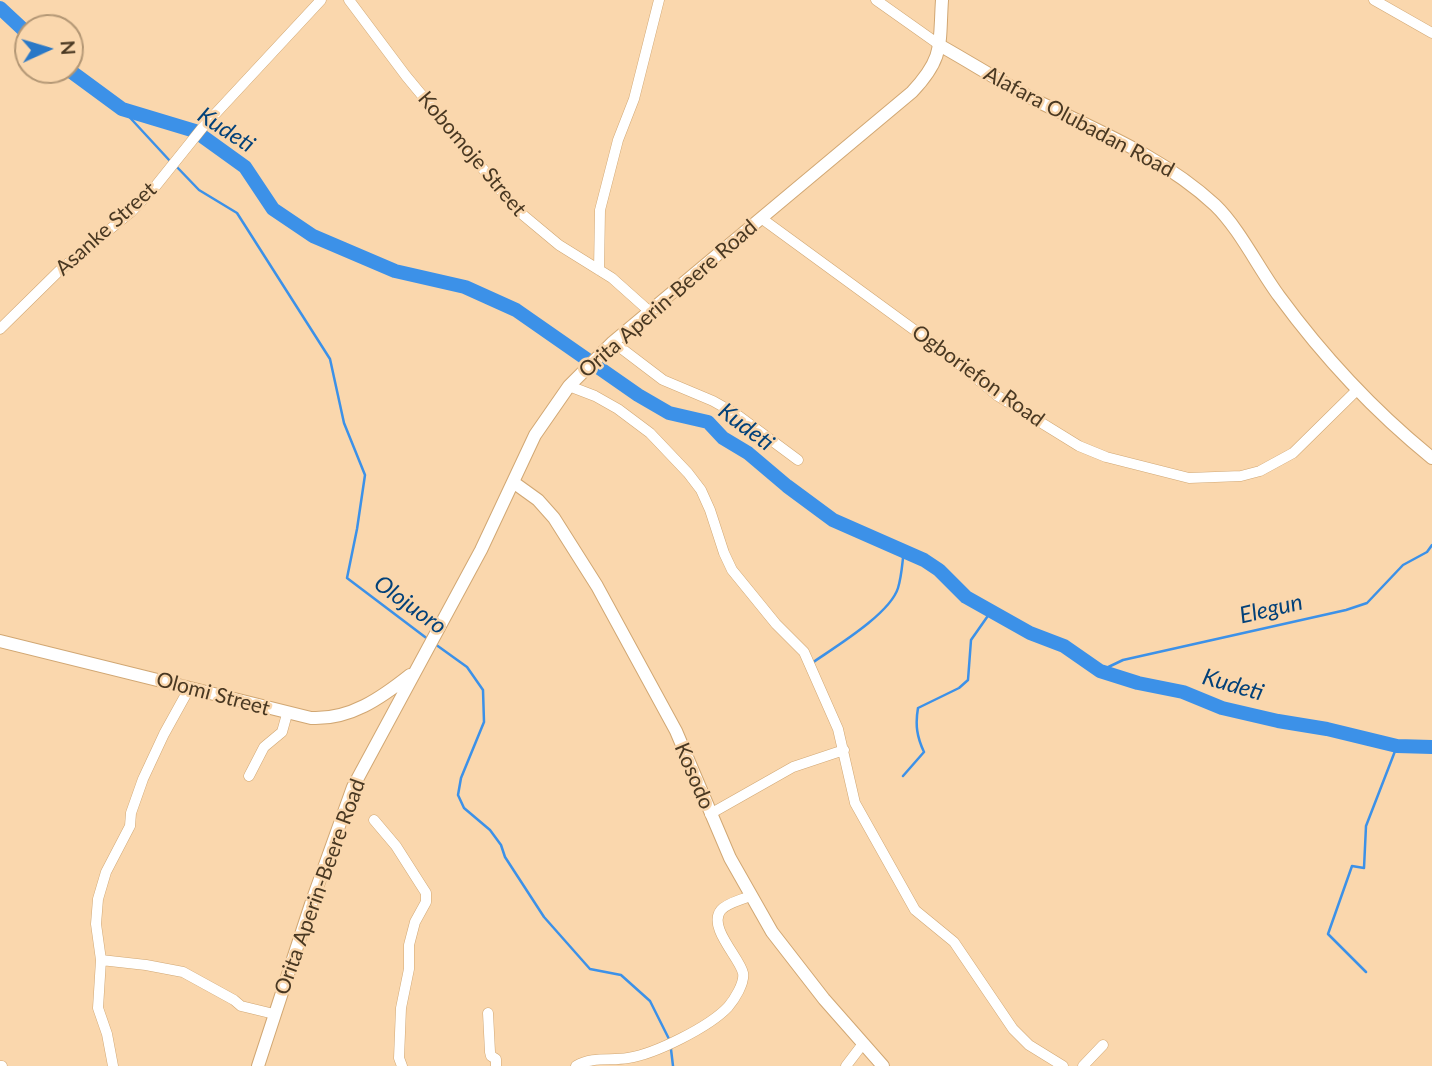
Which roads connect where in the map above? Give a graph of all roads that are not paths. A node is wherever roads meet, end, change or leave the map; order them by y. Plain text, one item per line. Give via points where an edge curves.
1 (320, 0) edge
2 (349, 0) edge
3 (659, 0) edge
4 (876, 0) edge
5 (942, 0) edge
6 (1374, 0) edge
7 (1432, 33) edge
8 (941, 46) junction
9 (761, 218) junction
10 (599, 270) junction
11 (649, 311) junction
12 (0, 329) edge
13 (613, 342) junction
14 (569, 386) junction
15 (1357, 390) junction
16 (1432, 457) edge
17 (798, 460) dead end
18 (513, 482) junction
19 (0, 640) edge
20 (416, 670) junction
21 (190, 687) junction
22 (288, 713) junction
23 (844, 750) junction
24 (249, 776) dead end
25 (710, 814) junction
26 (374, 820) dead end
27 (750, 896) junction
28 (101, 960) junction
29 (488, 1013) dead end
30 (274, 1014) junction
31 (862, 1045) junction
32 (1102, 1045) dead end
33 (878, 1064) edge
34 (113, 1066) edge
35 (258, 1066) edge
36 (402, 1066) edge
37 (496, 1066) edge
38 (576, 1066) edge
39 (846, 1066) edge
40 (1063, 1066) edge
41 (1083, 1066) edge

1 - 12 street, Asanke Street via 131,212 60,270
2 - 10 street, Kobomoje Street via 517,210
3 - 10 street via 600,210
4 - 8 street
5 - 8 main road, Orita Aperin-Beere Road
6 - 7 street
8 - 9 main road, Orita Aperin-Beere Road via 934,65 912,92
8 - 15 main road, Alafara Olubadan Road via 1006,85 1139,150 1195,187 1218,208 1301,326
9 - 11 main road, Orita Aperin-Beere Road
9 - 15 street, Ogboriefon Road via 998,396 1079,446 1106,457 1199,479 1260,471 1293,453
10 - 11 street, Kobomoje Street
11 - 13 main road, Orita Aperin-Beere Road
13 - 14 main road, Orita Aperin-Beere Road
13 - 17 street via 663,380 736,414
14 - 18 main road, Orita Aperin-Beere Road via 535,435
14 - 23 street via 618,409 650,433 701,490 732,570 804,652
15 - 16 main road, Alafara Olubadan Road
18 - 20 main road, Orita Aperin-Beere Road
18 - 25 main road, Kosodo via 538,500 570,539 676,731
19 - 21 main road, Olomi Street
20 - 22 main road, Olomi Street via 366,706 346,714 328,719
20 - 30 main road, Orita Aperin-Beere Road via 353,787
21 - 22 main road, Olomi Street
21 - 28 street via 143,779 130,826 100,888 96,918
22 - 24 street via 282,732 264,747
23 - 25 street via 793,767
23 - 40 street via 856,803 915,909 954,942 1013,1029
25 - 27 main road, Kosodo
26 - 36 street via 426,893 409,945 401,1008
27 - 31 main road, Kosodo via 788,954
27 - 38 street via 721,910 718,917 719,930 743,972 727,1007 694,1032 656,1051
28 - 30 street via 183,972 241,1006
28 - 34 street via 98,1008
29 - 37 street
30 - 35 main road, Orita Aperin-Beere Road
31 - 33 main road, Kosodo
31 - 39 street
32 - 41 street

